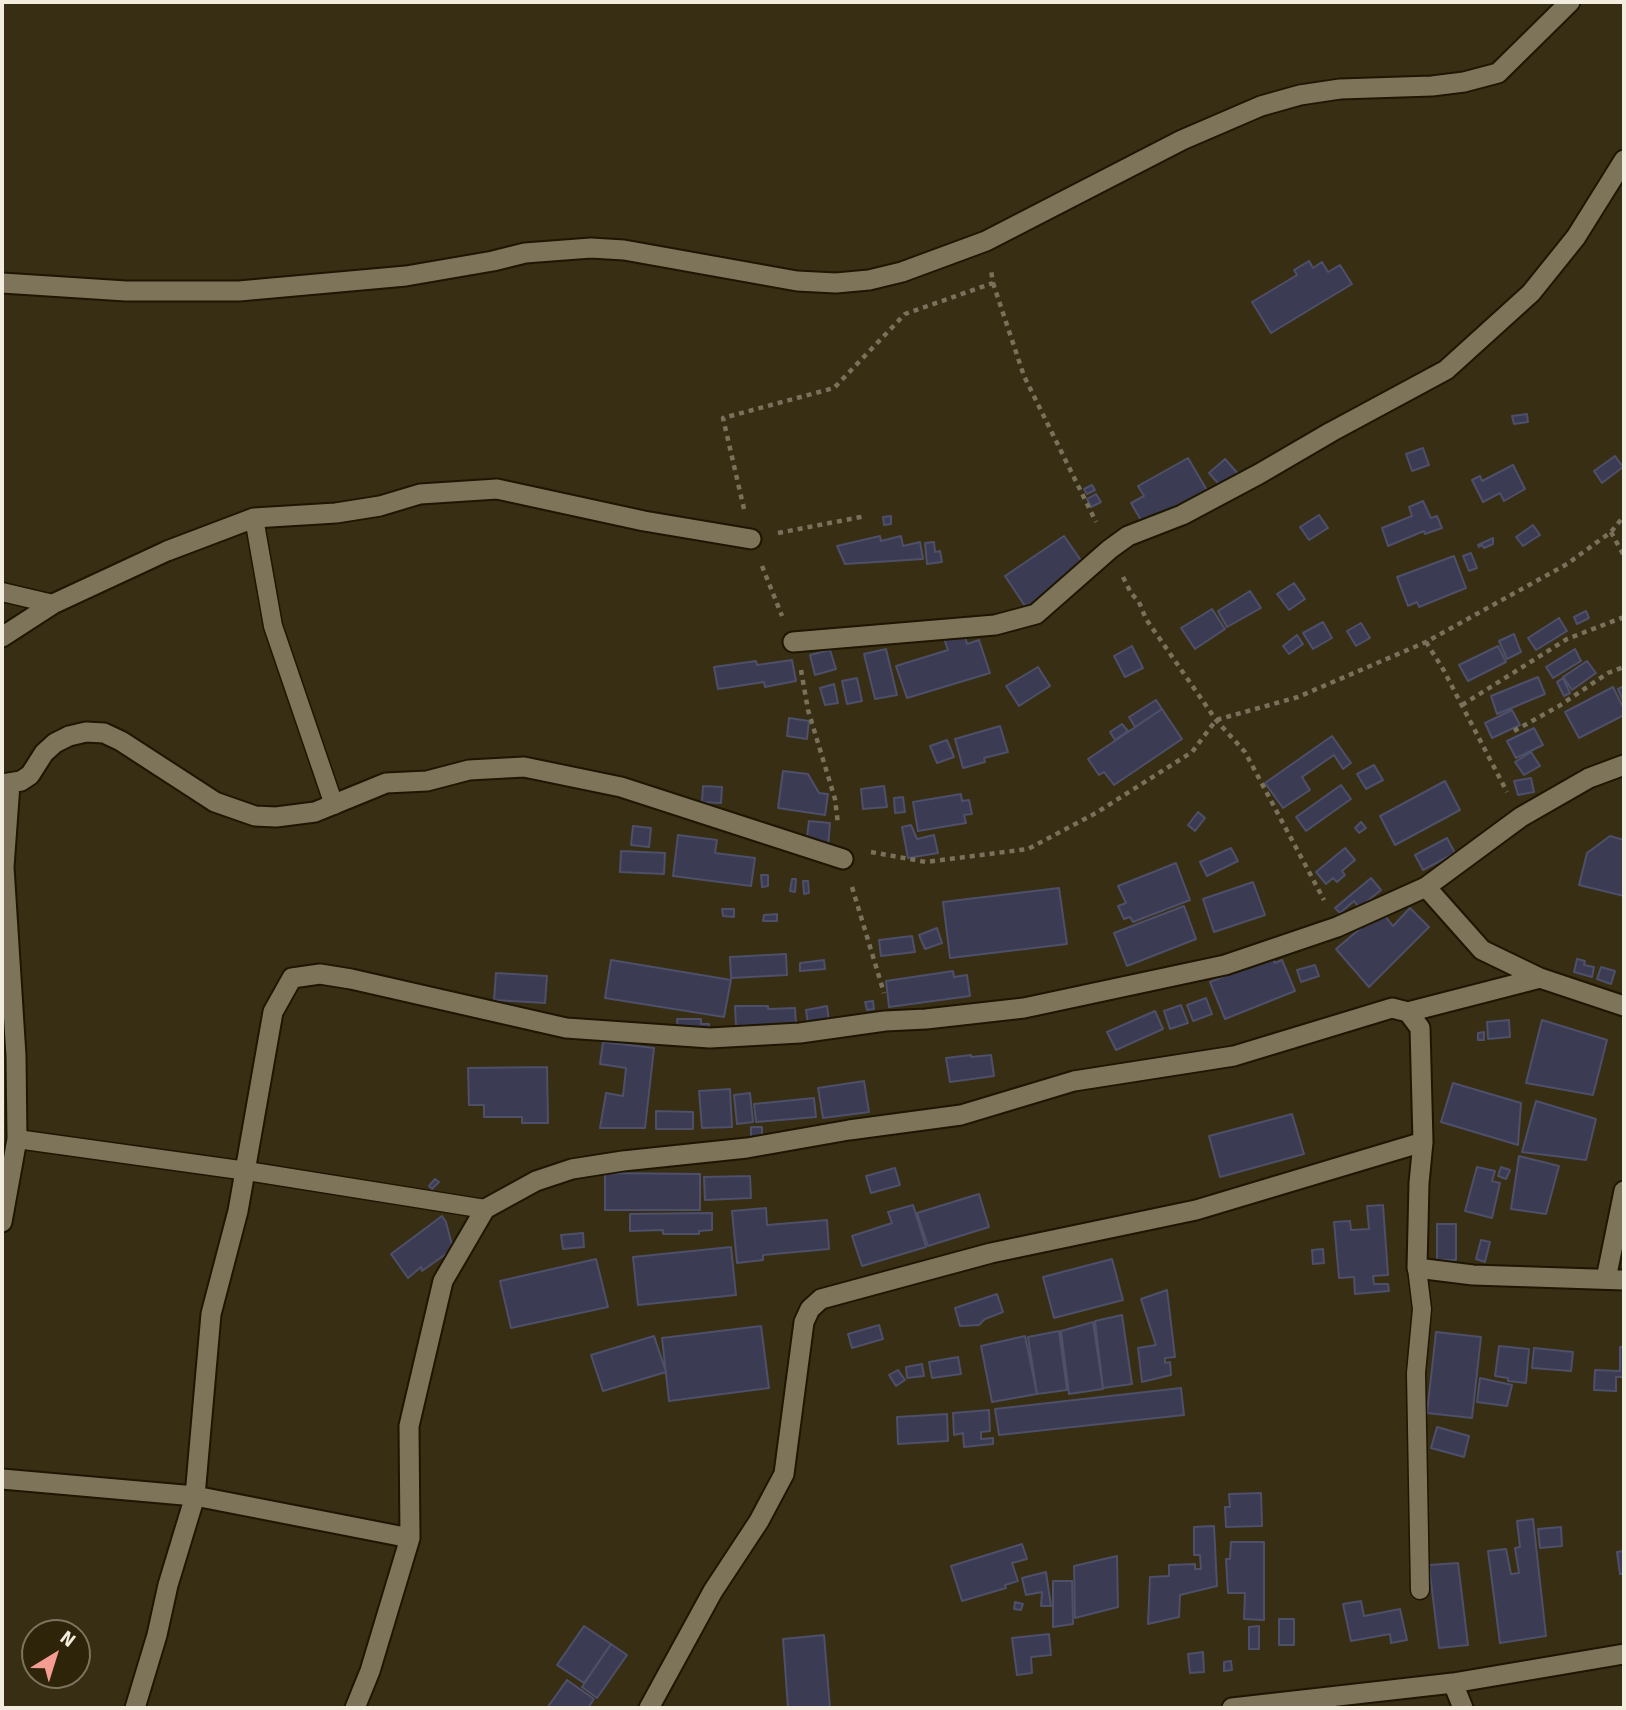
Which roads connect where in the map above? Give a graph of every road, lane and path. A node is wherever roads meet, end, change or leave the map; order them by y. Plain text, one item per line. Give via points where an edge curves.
1 (1570, 2) edge
2 (1624, 160) edge
3 (985, 241) junction
4 (993, 282) junction
5 (2, 283) edge
6 (866, 516) dead end
7 (1624, 516) edge
8 (254, 518) junction
9 (1611, 532) junction
10 (751, 539) junction
11 (1110, 549) junction
12 (1624, 556) edge
13 (1124, 580) dead end
14 (2, 592) edge
15 (53, 604) junction
16 (1624, 617) edge
17 (2, 637) edge
18 (793, 642) joint
19 (1426, 642) junction
20 (1624, 667) edge
21 (804, 694) dead end
22 (1462, 705) junction
23 (1216, 720) junction
24 (1514, 731) dead end
25 (1624, 765) edge
26 (6, 784) edge
27 (334, 805) junction
28 (1521, 817) junction
29 (837, 821) dead end
30 (843, 859) junction
31 (3, 867) edge
32 (1426, 887) junction
33 (1337, 927) junction
34 (1540, 978) junction
35 (884, 989) dead end
36 (1624, 1006) edge
37 (1408, 1012) junction
38 (17, 1139) junction
39 (1423, 1142) junction
40 (247, 1171) junction
41 (1624, 1191) edge
42 (485, 1209) junction
43 (2, 1222) edge
44 (1417, 1268) junction
45 (1615, 1280) edge
46 (2, 1479) edge
47 (195, 1496) junction
48 (411, 1538) junction
49 (1420, 1590) dead end
50 (1624, 1654) edge
51 (1453, 1683) junction
52 (135, 1708) edge
53 (355, 1708) edge
54 (649, 1708) edge
55 (1232, 1708) edge
56 (1463, 1708) edge

1 - 3 street via 1498,73 1432,86 1340,89 1261,106 1182,139
2 - 11 street via 1576,237 1531,293 1446,370 1259,474 1128,536
3 - 4 path
3 - 5 street via 902,272 836,283 797,281 591,248 525,253 406,276 239,291 126,291
4 - 10 path via 905,314 834,388 723,418
4 - 11 path via 1024,376
6 - 10 path
7 - 9 path
8 - 10 street via 336,513 420,494 497,489
8 - 15 street via 167,551
8 - 27 lane via 273,626
9 - 12 path
9 - 19 path via 1567,564
10 - 18 path
11 - 18 street via 1036,614 995,625
13 - 23 path
14 - 15 lane
15 - 17 street
16 - 22 path via 1567,639
19 - 22 path
19 - 23 path via 1298,697
20 - 24 path
21 - 29 path via 835,799
22 - 28 path
23 - 30 path via 1192,752 1096,813 1028,849 926,862 867,851
23 - 33 path via 1245,752
25 - 28 street via 1589,778
26 - 27 street via 30,775 55,743 86,732 104,733 234,810 286,817
26 - 31 street
27 - 30 street via 386,783 524,766 621,787
28 - 32 street
30 - 35 path
31 - 38 street
32 - 33 street
32 - 34 street via 1482,950
33 - 40 street via 1225,965 1024,1009 710,1038 566,1028 351,979 320,974 292,978 273,1012
34 - 36 street
34 - 37 street
37 - 39 street via 1420,1028
37 - 42 street via 1391,1008 1234,1056 1074,1081 961,1115 572,1169 536,1181
38 - 40 lane
38 - 43 street
39 - 44 street
39 - 54 street via 1196,1210 991,1253 821,1299 804,1322 784,1474
40 - 42 lane
40 - 47 street via 211,1314
41 - 45 street
42 - 48 street via 443,1281 409,1426
44 - 45 street via 1473,1275
44 - 49 lane via 1422,1309 1416,1373
46 - 47 street
47 - 48 street
47 - 52 street
48 - 53 street
50 - 51 street
51 - 55 street
51 - 56 street

